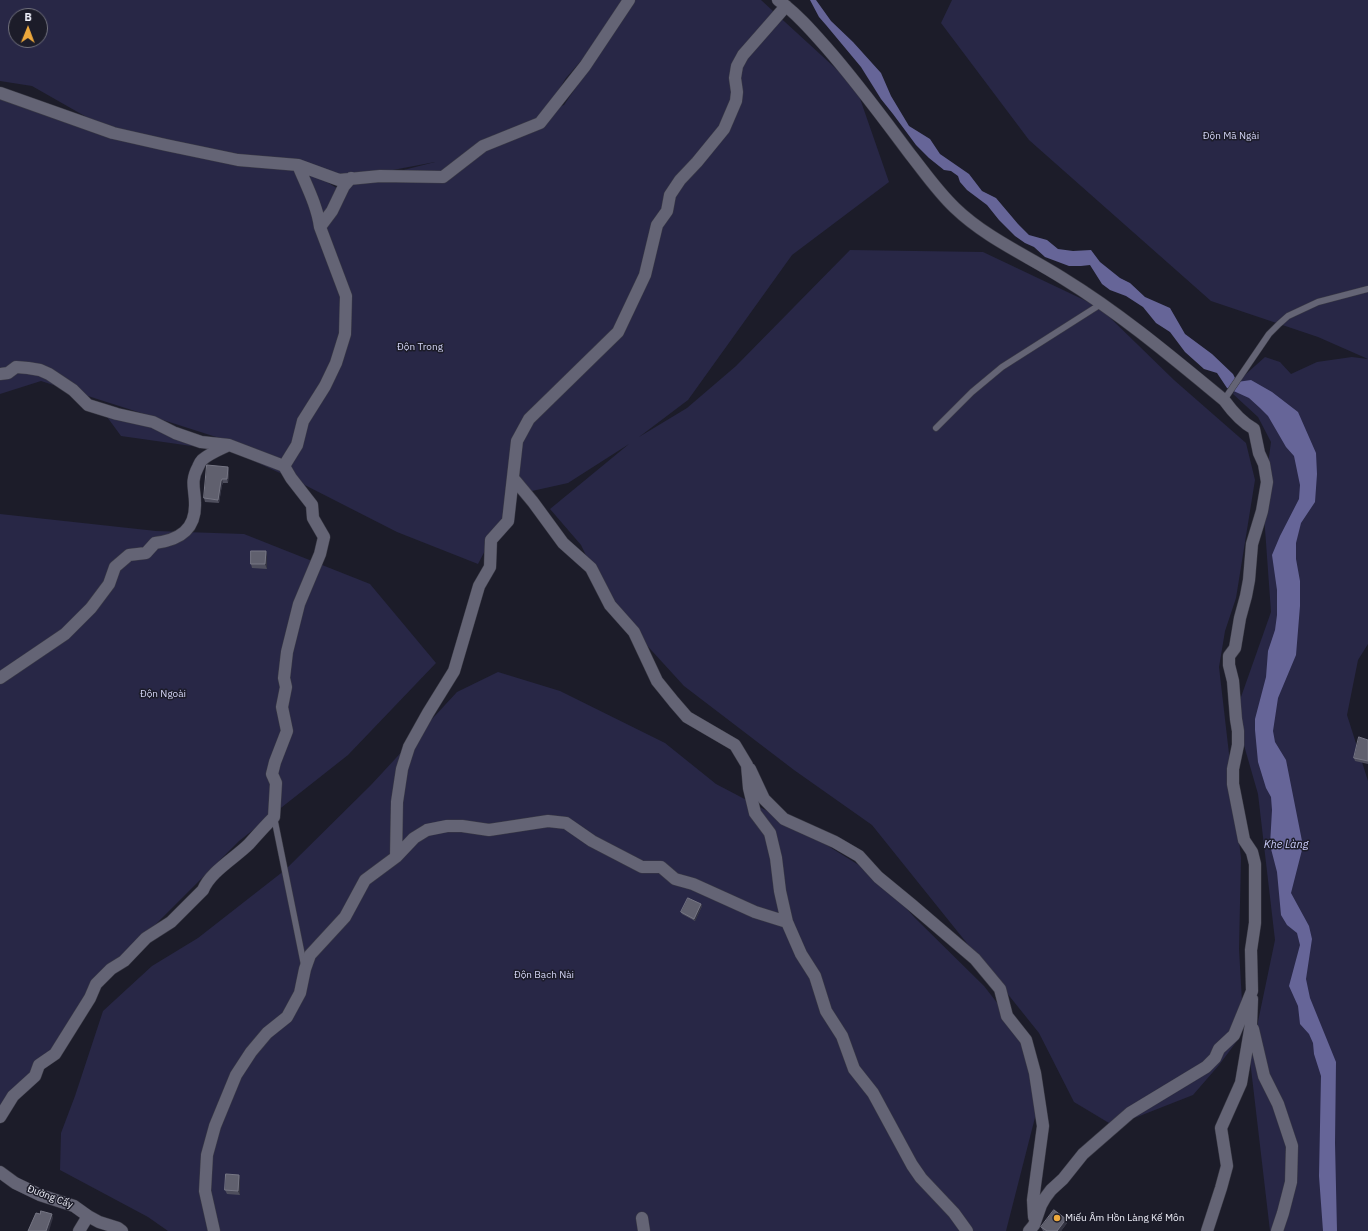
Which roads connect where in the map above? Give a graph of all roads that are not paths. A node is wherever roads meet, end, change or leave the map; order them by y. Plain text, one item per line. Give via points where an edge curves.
1 (629, 0) edge
2 (782, 3) edge
3 (0, 93) edge
4 (298, 165) junction
5 (351, 178) junction
6 (320, 227) junction
7 (1368, 289) edge
8 (1101, 304) junction
9 (0, 374) edge
10 (1228, 395) junction
11 (936, 428) dead end
12 (229, 445) junction
13 (284, 466) junction
14 (513, 478) junction
15 (0, 678) edge
16 (747, 765) junction
17 (274, 818) junction
18 (396, 857) junction
19 (787, 922) junction
20 (305, 968) junction
21 (1252, 991) junction
22 (1251, 1024) junction
23 (0, 1117) edge
24 (0, 1172) edge
25 (88, 1216) junction
26 (642, 1218) dead end
27 (1032, 1229) edge
28 (80, 1231) edge
29 (122, 1231) edge
30 (214, 1231) edge
31 (644, 1231) edge
32 (967, 1231) edge
33 (1207, 1231) edge
34 (1276, 1231) edge

1 - 5 street via 585,66 540,123 483,146 443,177
2 - 8 street via 807,26 846,70 936,188 956,209 979,227
2 - 14 street via 737,66 736,101 724,129 670,195 667,211 657,225 646,275 618,332 529,419 517,440
3 - 4 street via 113,133 158,144 238,160
4 - 5 street via 339,180
4 - 6 street
5 - 6 street
6 - 13 street via 346,296 345,334 336,363 303,421 297,445
7 - 10 lane via 1318,302 1288,316 1269,334
8 - 10 street
8 - 11 lane via 1002,367 976,388
9 - 12 street via 8,373 16,367 40,370 73,390 88,405 153,422 201,442
10 - 21 street via 1228,406 1244,423 1254,429 1267,482 1252,544 1246,596 1234,648 1229,656 1238,731 1233,784 1244,840 1252,852 1255,864
12 - 13 street
12 - 15 street via 202,460 196,471 193,478 195,515 191,526 168,542 155,543 146,552 129,555 115,566 109,584 86,613 64,634
13 - 17 street via 312,505 313,518 324,537 320,554 299,604 287,652 284,678 286,687 282,708 287,731 272,774 276,783
14 - 16 street via 563,543 590,568 610,605 634,632 657,680 674,702 687,717 735,746
14 - 18 street via 508,521 491,540 490,568 479,586 454,671 428,713 410,747 402,769 397,802
16 - 19 street via 748,788 755,813 770,833
16 - 27 street via 764,799 784,819 835,842 858,856 878,878 974,959 1000,989 1007,1016 1026,1040 1035,1073 1043,1126 1033,1200
17 - 20 lane
17 - 23 street via 205,884 203,890 171,922 146,938 124,961 111,969 96,984 55,1054 39,1065 35,1076 13,1096
18 - 19 street via 414,838 427,830 447,826 489,830 548,821 566,823 592,841 642,867 661,867 675,879 693,884 755,912
18 - 20 street via 365,880 345,917 310,955
19 - 32 street via 801,954 815,976 826,1011 842,1036 854,1069 873,1093 921,1178
20 - 30 street via 300,993 287,1017 251,1052 236,1075 215,1126 207,1155 205,1191
21 - 22 street
21 - 27 street via 1234,1035 1219,1049 1215,1058 1206,1067 1130,1113 1083,1154 1045,1198
22 - 33 street via 1241,1082 1221,1128 1226,1166
22 - 34 street via 1264,1076 1278,1104 1292,1146 1291,1182
24 - 25 street, Đường Cấy via 15,1183 40,1195 74,1206
25 - 28 street
25 - 29 street, Đường Cấy
26 - 31 street

